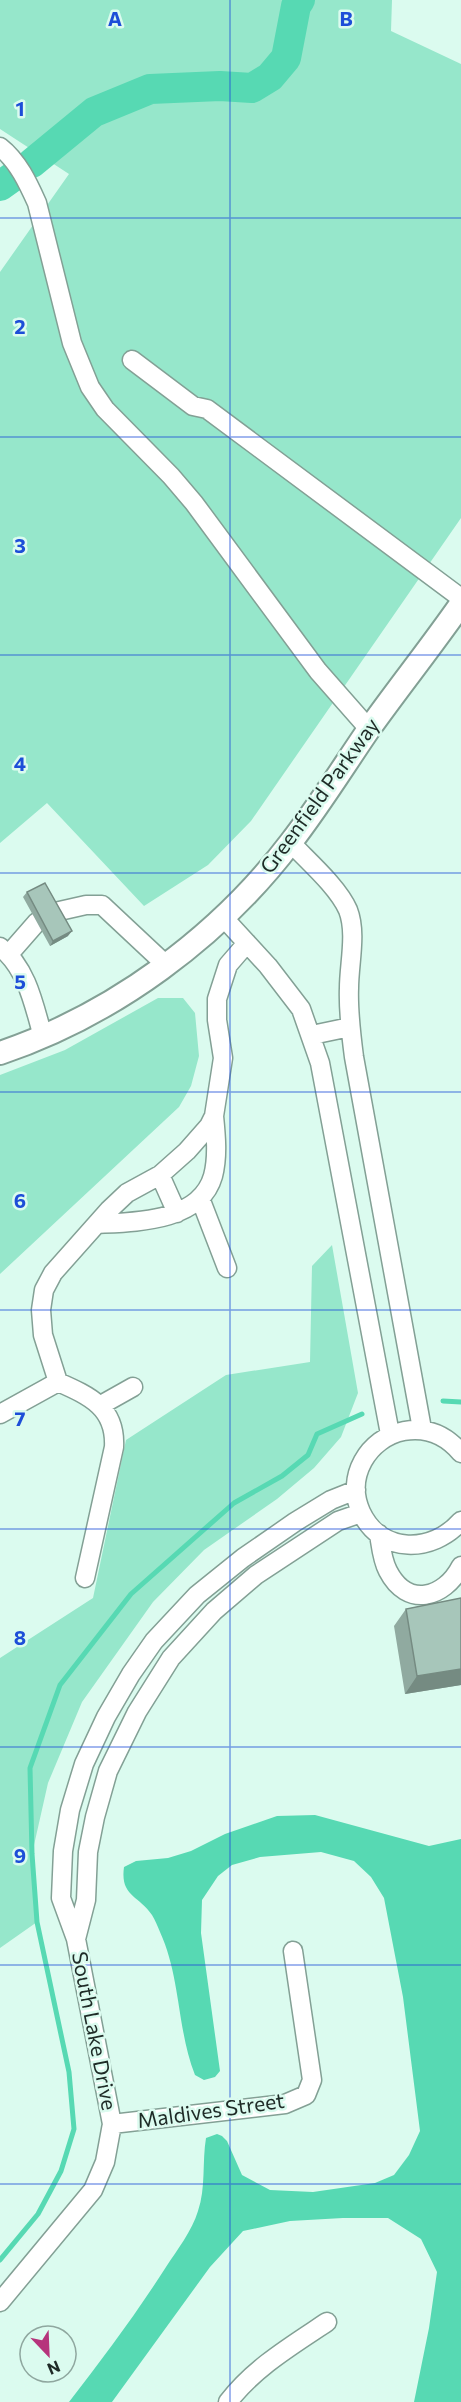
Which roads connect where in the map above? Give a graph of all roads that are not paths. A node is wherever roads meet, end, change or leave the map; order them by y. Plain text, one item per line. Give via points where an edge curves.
1 (0, 147) edge
2 (132, 360) dead end
3 (459, 610) edge
4 (369, 729) junction
5 (291, 843) junction
6 (56, 912) edge
7 (223, 917) junction
8 (37, 922) dead end
9 (247, 943) junction
10 (4, 950) edge
11 (165, 964) junction
12 (350, 1026) junction
13 (312, 1035) junction
14 (43, 1037) junction
15 (0, 1053) edge
16 (214, 1116) junction
17 (160, 1175) junction
18 (200, 1198) junction
19 (177, 1213) junction
20 (97, 1224) junction
21 (227, 1268) dead end
22 (58, 1382) junction
23 (133, 1387) dead end
24 (101, 1405) junction
25 (0, 1414) edge
26 (422, 1429) junction
27 (390, 1434) junction
28 (461, 1453) edge
29 (356, 1490) junction
30 (361, 1513) junction
31 (461, 1521) edge
32 (380, 1534) junction
33 (461, 1566) edge
34 (85, 1578) dead end
35 (76, 1940) junction
36 (293, 1951) dead end
37 (112, 2124) junction
38 (0, 2302) edge
39 (327, 2322) dead end
40 (228, 2402) edge

1 - 4 street via 16,164 37,203 72,343 90,387 105,409 194,503 324,678
2 - 3 street via 194,406 199,418
3 - 4 main road, Greenfield Parkway
4 - 5 main road, Greenfield Parkway
5 - 7 main road, Greenfield Parkway
5 - 12 street via 347,909 351,927
6 - 11 street via 102,905
7 - 9 street
7 - 11 main road, Greenfield Parkway
8 - 10 street
9 - 13 street via 301,1009
9 - 16 street via 228,965 217,999 223,1058
10 - 14 street via 28,986
11 - 14 main road, Greenfield Parkway via 130,990
12 - 13 street
12 - 26 street
13 - 27 street
14 - 15 main road, Greenfield Parkway
16 - 17 street via 187,1151
16 - 18 street via 217,1152 213,1178
17 - 19 street
17 - 20 street via 127,1193
18 - 19 street
18 - 21 street
19 - 20 street via 146,1221
20 - 22 street via 53,1273 44,1290 43,1335
22 - 24 street
22 - 25 street
23 - 24 street
24 - 34 street via 115,1433 114,1447
26 - 27 street
26 - 28 street via 439,1434
27 - 29 street via 364,1458
29 - 30 street
29 - 35 street, South Lake Drive via 296,1522 217,1578 173,1619 131,1674 84,1764 70,1810 61,1898
30 - 32 street
30 - 35 street, South Lake Drive via 338,1521 256,1575 214,1611 171,1658 137,1712 108,1771 88,1852 86,1900
31 - 32 street via 452,1532 424,1545 393,1542
32 - 33 street via 387,1570 407,1592 437,1592 448,1585
35 - 37 street, South Lake Drive
36 - 37 street, Maldives Street via 312,2080 306,2095 285,2104
37 - 38 street, South Lake Drive via 105,2162 93,2190
39 - 40 street via 243,2382

